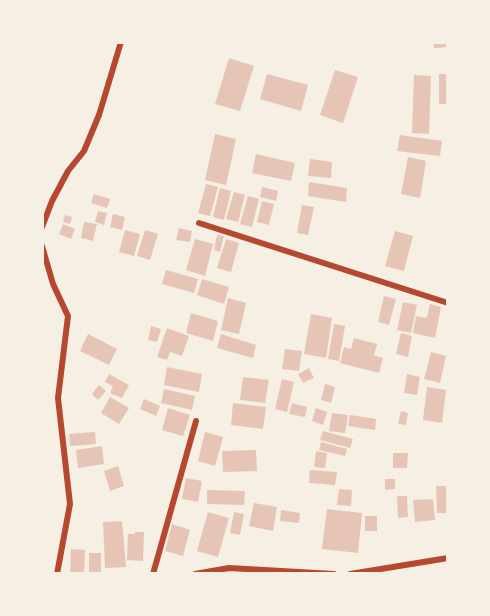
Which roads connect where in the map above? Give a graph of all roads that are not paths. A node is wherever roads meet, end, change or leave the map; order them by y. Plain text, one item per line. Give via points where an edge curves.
1 (121, 42) edge
2 (199, 223) dead end
3 (42, 227) edge
4 (42, 246) edge
5 (448, 303) edge
6 (196, 421) dead end
7 (448, 558) edge
8 (57, 574) edge
9 (153, 574) edge
10 (195, 574) edge
11 (334, 574) edge
12 (350, 574) edge

1 - 3 street via 84,151 68,171
2 - 5 street
4 - 8 street via 68,316 57,398 70,504
6 - 9 street
7 - 12 street
10 - 11 street via 229,568

